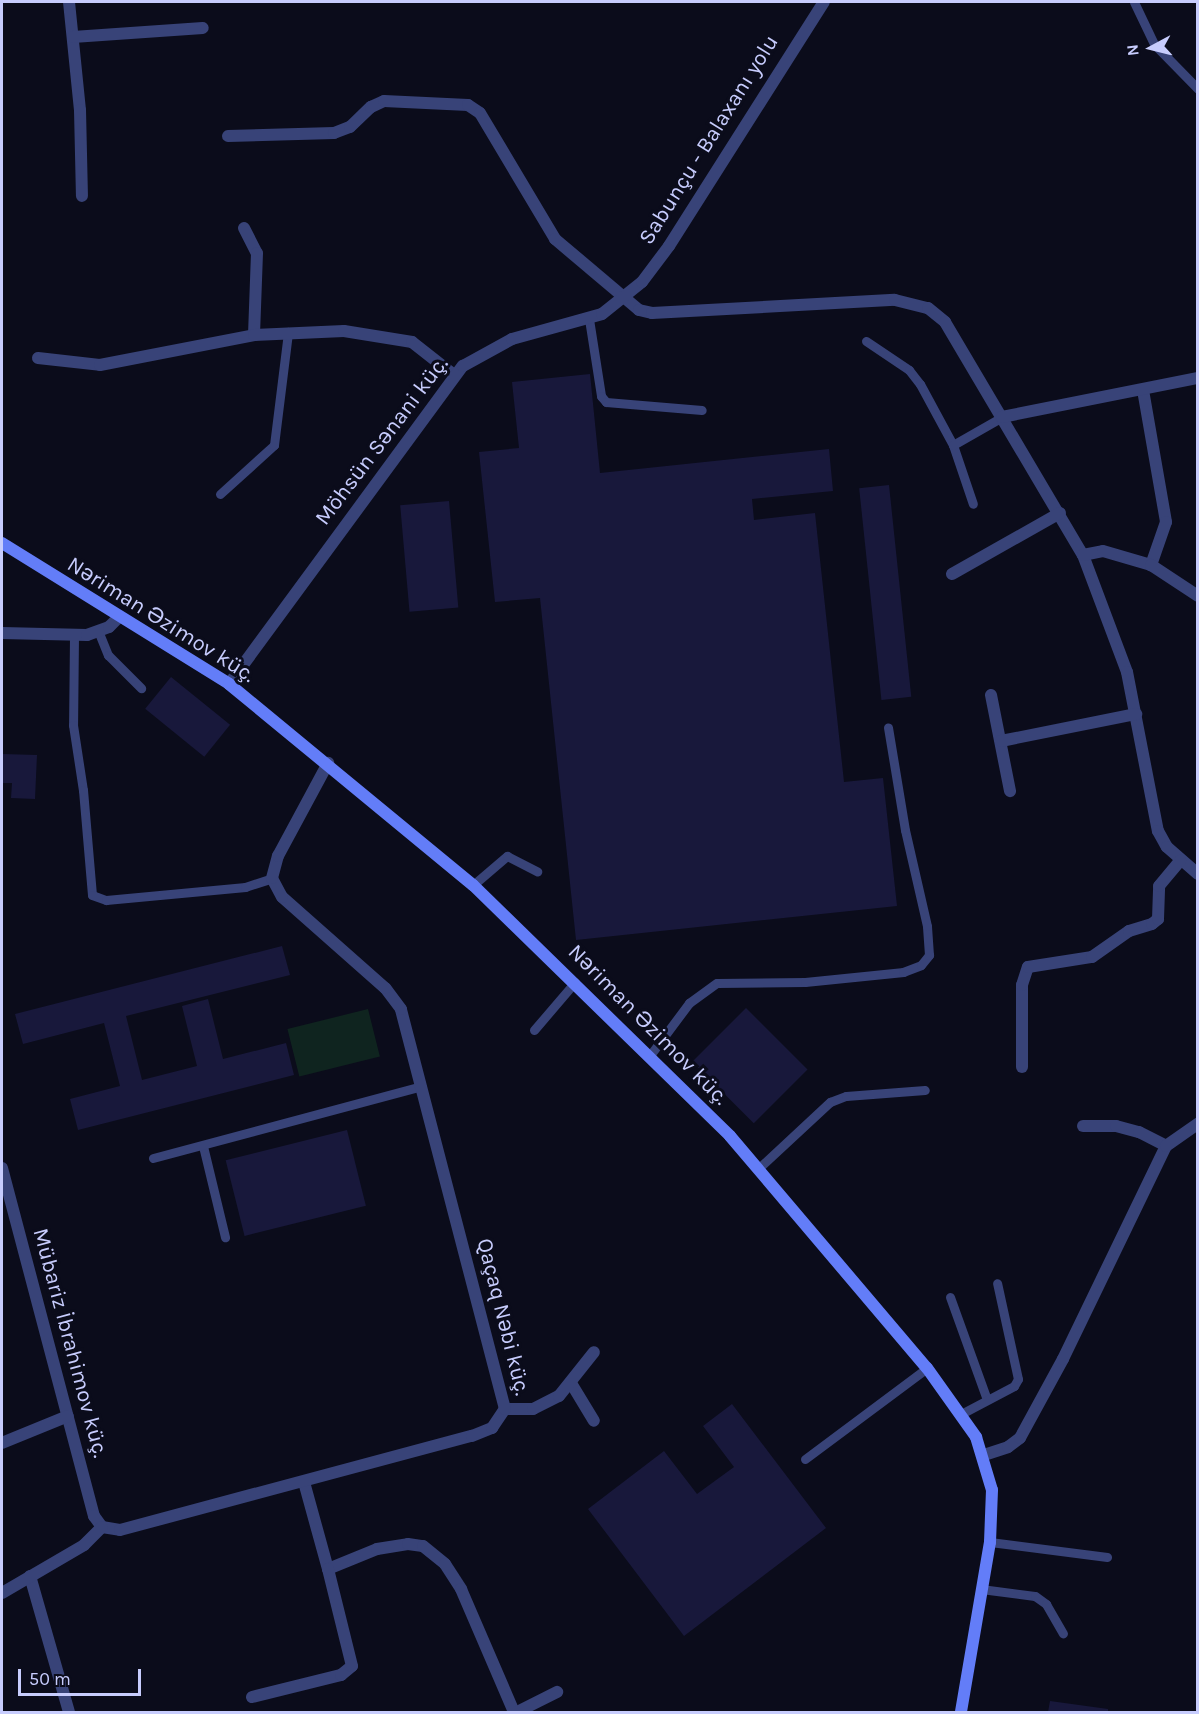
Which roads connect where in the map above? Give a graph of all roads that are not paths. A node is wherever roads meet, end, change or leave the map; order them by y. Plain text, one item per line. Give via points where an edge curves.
1 (69, 2) edge
2 (824, 2) edge
3 (1134, 2) edge
4 (203, 28) dead end
5 (72, 37) junction
6 (1197, 88) edge
7 (228, 136) dead end
8 (82, 196) dead end
9 (244, 228) dead end
10 (625, 298) junction
11 (589, 319) junction
12 (288, 332) junction
13 (254, 335) junction
14 (866, 340) dead end
15 (38, 358) dead end
16 (454, 375) junction
17 (1197, 378) edge
18 (1143, 390) junction
19 (702, 410) dead end
20 (1002, 417) junction
21 (953, 445) junction
22 (220, 494) dead end
23 (973, 504) dead end
24 (1060, 513) junction
25 (2, 543) edge
26 (1083, 555) junction
27 (1150, 565) junction
28 (952, 574) dead end
29 (1197, 596) edge
30 (118, 618) junction
31 (2, 633) edge
32 (99, 633) junction
33 (74, 636) junction
34 (229, 684) junction
35 (141, 688) dead end
36 (991, 695) dead end
37 (1136, 714) junction
38 (888, 727) dead end
39 (1001, 741) junction
40 (328, 762) junction
41 (1010, 791) dead end
42 (1180, 861) junction
43 (537, 871) dead end
44 (1197, 874) edge
45 (272, 878) junction
46 (473, 885) junction
47 (575, 982) junction
48 (534, 1030) dead end
49 (651, 1054) junction
50 (1022, 1067) dead end
51 (422, 1086) junction
52 (925, 1090) dead end
53 (1197, 1124) edge
54 (1083, 1126) dead end
55 (203, 1146) junction
56 (1166, 1146) junction
57 (153, 1158) dead end
58 (760, 1167) junction
59 (2, 1168) edge
60 (225, 1237) dead end
61 (997, 1283) dead end
62 (950, 1298) dead end
63 (594, 1352) dead end
64 (927, 1368) junction
65 (570, 1383) junction
66 (987, 1401) junction
67 (505, 1409) junction
68 (962, 1414) junction
69 (68, 1416) junction
70 (594, 1421) dead end
71 (2, 1443) edge
72 (984, 1455) junction
73 (805, 1459) dead end
74 (304, 1482) junction
75 (102, 1527) junction
76 (990, 1542) junction
77 (1107, 1557) dead end
78 (328, 1569) junction
79 (30, 1576) junction
80 (981, 1589) junction
81 (2, 1593) edge
82 (1063, 1633) dead end
83 (557, 1692) dead end
84 (252, 1697) dead end
85 (69, 1713) edge
86 (515, 1713) edge
87 (962, 1713) edge

1 - 5 street
2 - 10 street, Sabunçu - Balaxanı yolu via 669,246
3 - 6 lane via 1154,44
4 - 5 street
5 - 8 street
7 - 10 street via 334,133 384,101 468,105 480,113 555,239
9 - 13 street via 256,253
10 - 11 street, Möhsün Sənani küç.
10 - 20 street via 639,310 652,313 913,302 945,322
11 - 16 street, Möhsün Sənani küç. via 513,339 474,357
11 - 19 lane via 606,402
12 - 13 street
12 - 16 street via 344,331 392,336 412,342
12 - 22 lane via 274,445
13 - 15 street via 123,363 100,365
14 - 21 lane via 909,370 929,398
16 - 34 street, Möhsün Sənani küç.
17 - 18 street
18 - 20 street
18 - 27 street via 1166,522
20 - 21 lane
20 - 24 street
21 - 23 lane
24 - 26 street
24 - 28 street
25 - 30 main road, Nəriman Əzimov küç.
26 - 27 street via 1103,551
26 - 37 street via 1124,664
27 - 29 street
30 - 32 street
30 - 34 main road, Nəriman Əzimov küç.
31 - 33 street
32 - 33 street
32 - 35 lane via 108,655
33 - 45 lane via 73,726 92,895 106,900 245,887
34 - 40 main road, Nəriman Əzimov küç.
36 - 39 street
37 - 39 street
37 - 42 street via 1154,818 1167,848
38 - 49 lane via 905,830 927,926 929,955 921,965 903,972 805,982 717,983 689,1003
39 - 41 street
40 - 45 street via 278,856
40 - 46 main road, Nəriman Əzimov küç.
42 - 44 street
42 - 50 street via 1159,886 1158,919 1152,924 1129,931 1092,957 1028,967 1022,985
43 - 46 lane via 507,856
45 - 51 street, Qaçaq Nəbi küç. via 282,897 393,997 401,1009
46 - 47 main road, Nəriman Əzimov küç.
47 - 48 lane
47 - 49 main road, Nəriman Əzimov küç.
49 - 58 main road, Nəriman Əzimov küç.
51 - 55 lane
51 - 67 street, Qaçaq Nəbi küç.
52 - 58 lane via 846,1096 830,1102
53 - 56 street
54 - 56 street via 1116,1126
55 - 57 lane
55 - 60 lane
56 - 72 street via 1063,1359 1020,1438 1008,1447
58 - 64 main road, Nəriman Əzimov küç.
59 - 69 street, Mübariz İbrahimov küç.
61 - 66 lane via 1018,1379 1014,1386
62 - 66 lane
63 - 65 street
64 - 68 main road, Nəriman Əzimov küç.
64 - 73 lane
65 - 67 street via 546,1403 521,1411
65 - 70 street
66 - 68 lane
67 - 74 street, Qaçaq Nəbi küç. via 500,1420 484,1432
68 - 72 main road, Nəriman Əzimov küç.
69 - 71 street
69 - 75 street, Mübariz İbrahimov küç. via 94,1516
72 - 76 main road, Nəriman Əzimov küç. via 992,1491
74 - 75 street, Qaçaq Nəbi küç. via 120,1530
74 - 78 street
75 - 79 street via 84,1545
76 - 77 lane
76 - 80 main road, Nəriman Əzimov küç.
78 - 84 street via 352,1666 341,1675
78 - 86 street via 391,1545 423,1546 434,1553 460,1589
79 - 81 street
79 - 85 street
80 - 82 lane via 1035,1596 1046,1604
80 - 87 main road, Nəriman Əzimov küç.
83 - 86 street

